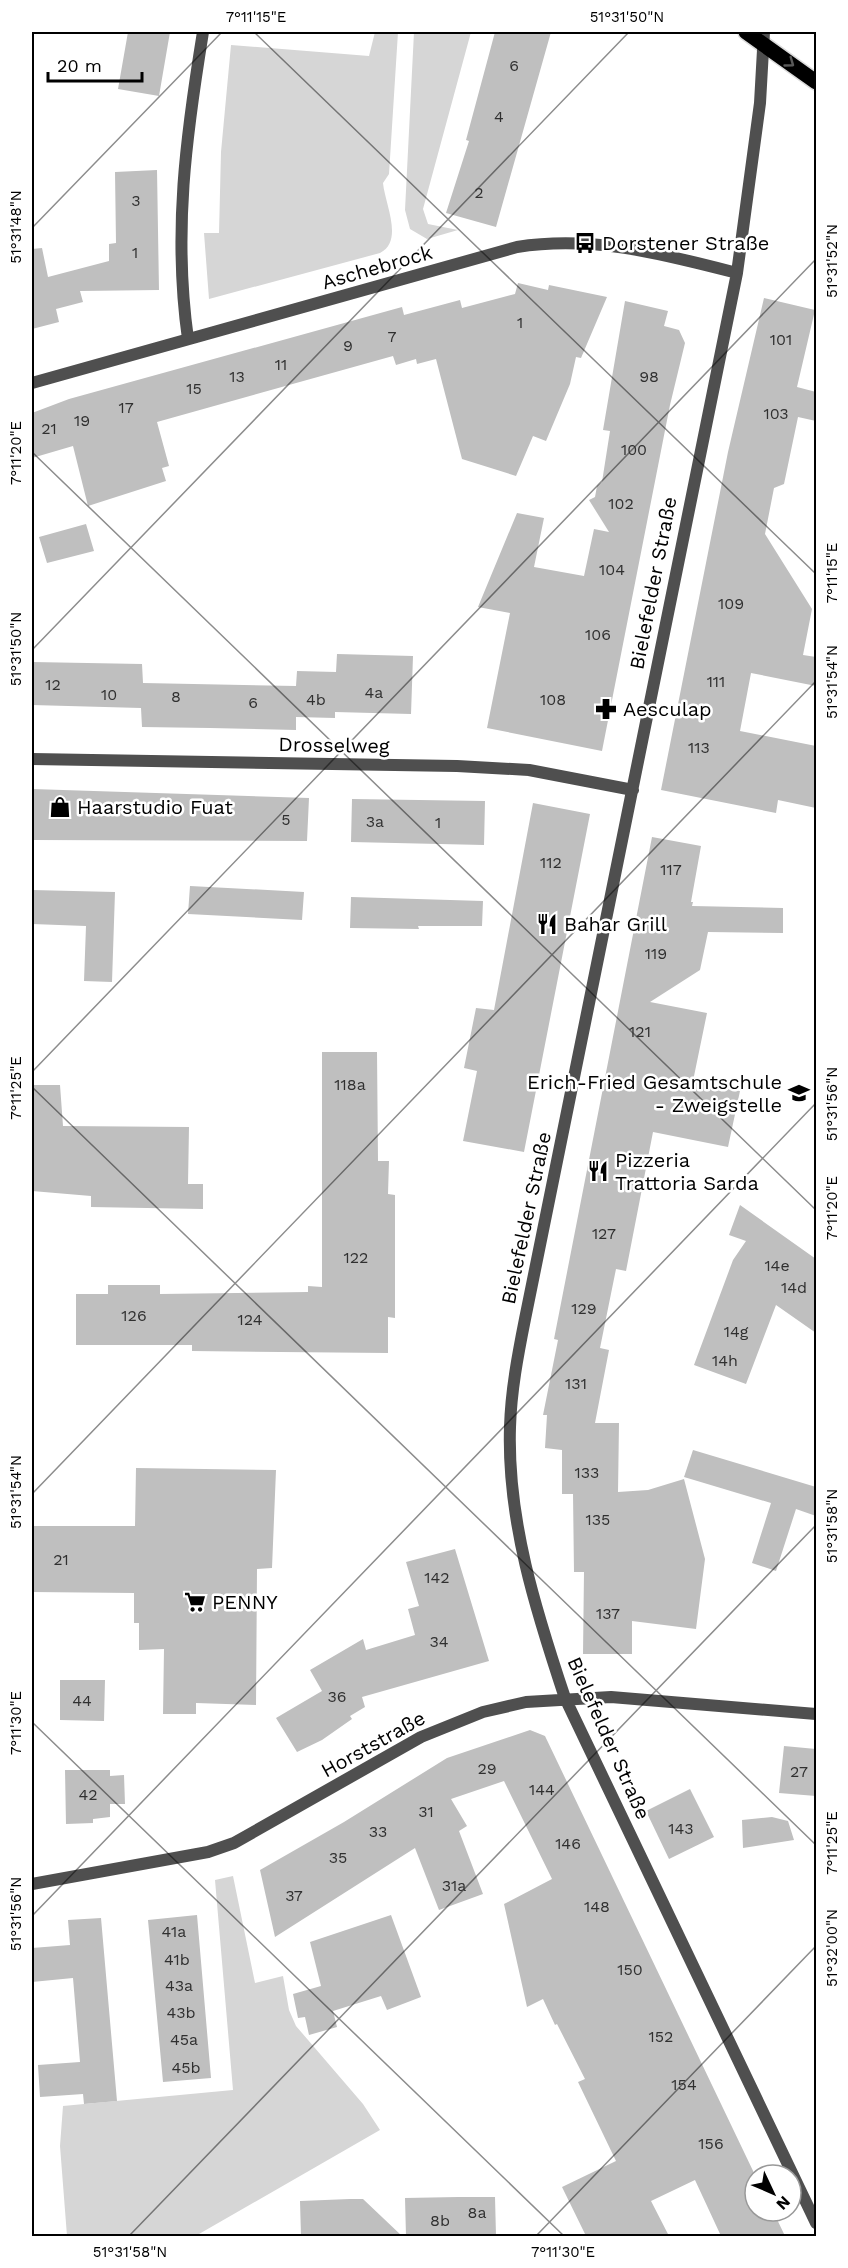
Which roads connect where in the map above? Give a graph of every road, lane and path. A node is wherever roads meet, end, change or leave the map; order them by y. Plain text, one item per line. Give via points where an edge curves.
1 (203, 32) edge
2 (746, 32) edge
3 (764, 38) edge
4 (816, 82) edge
5 (736, 273) junction
6 (188, 339) junction
7 (32, 383) edge
8 (32, 759) edge
9 (633, 790) junction
10 (565, 1698) junction
11 (816, 1714) edge
12 (32, 1884) edge
13 (816, 2223) edge

1 - 6 street via 186,140 180,217
2 - 3 main road
3 -> 4 main road
3 - 5 street, Bielefelder Straße via 760,103
5 - 6 street, Aschebrock via 639,248 548,242 517,247
5 - 9 street, Bielefelder Straße
6 - 7 street, Aschebrock
8 - 9 street, Drosselweg via 477,767 529,770
9 - 10 street, Bielefelder Straße via 518,1352 510,1427 514,1498 524,1557 537,1614
10 - 11 street, Horststraße via 611,1697
10 - 12 street, Horststraße via 483,1712 421,1737 234,1843 208,1852
10 - 13 street, Bielefelder Straße

